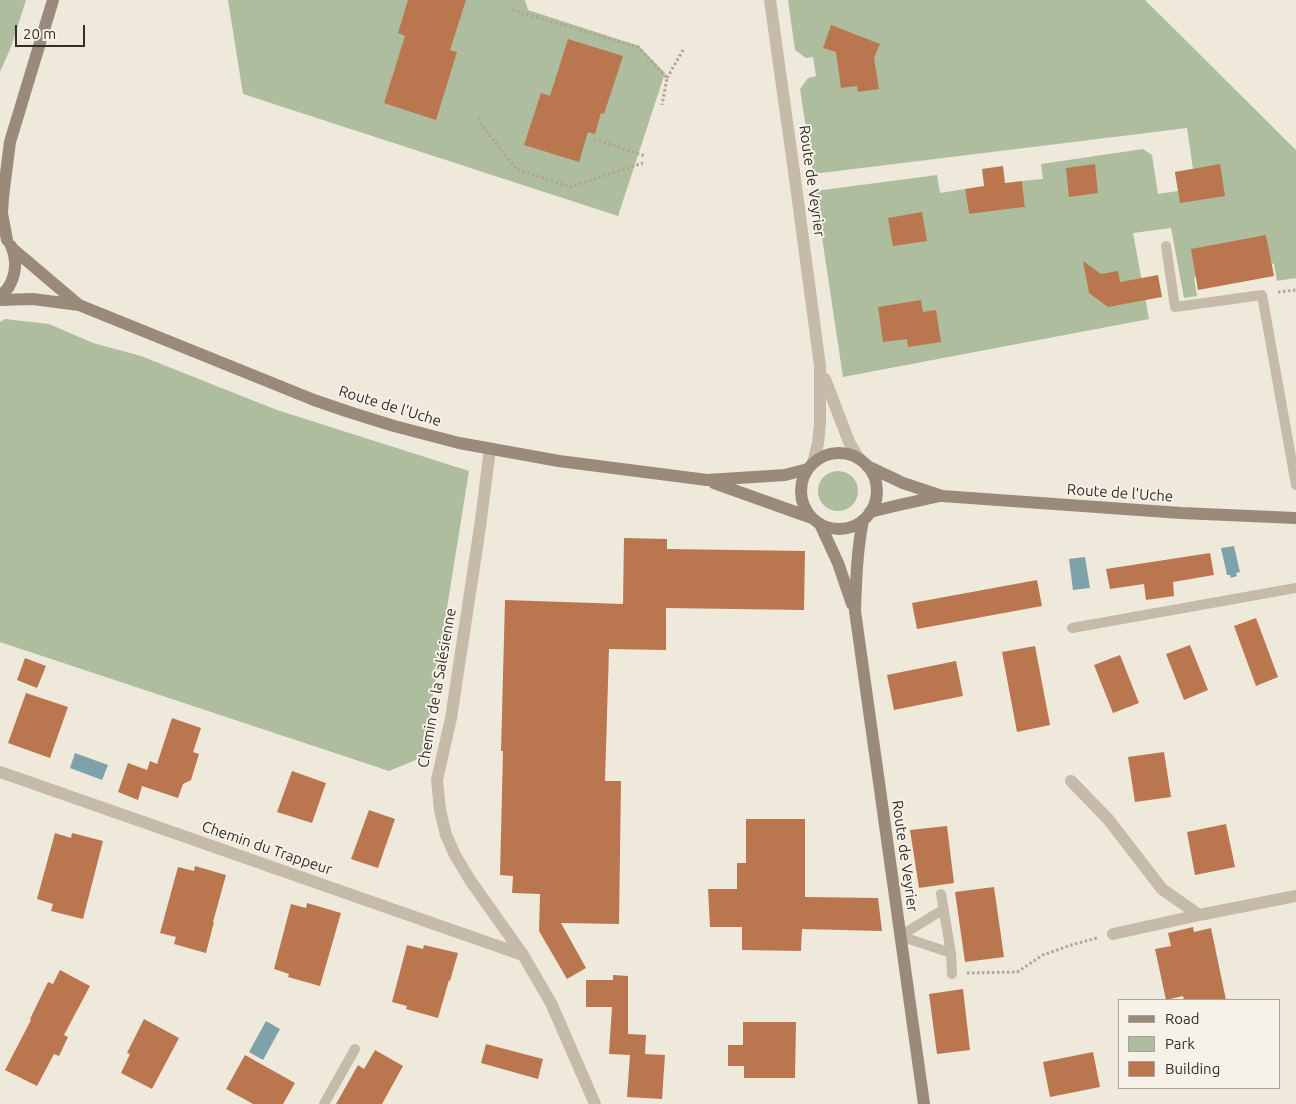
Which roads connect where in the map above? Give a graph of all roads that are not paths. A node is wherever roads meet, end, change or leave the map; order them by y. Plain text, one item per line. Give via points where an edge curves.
1 (53, 0) edge
2 (770, 0) edge
3 (10, 142) junction
4 (0, 163) edge
5 (7, 241) edge
6 (1166, 246) dead end
7 (0, 298) edge
8 (80, 305) junction
9 (820, 366) junction
10 (490, 449) junction
11 (863, 462) junction
12 (810, 466) junction
13 (706, 480) junction
14 (1296, 485) edge
15 (942, 496) junction
16 (867, 516) junction
17 (1296, 518) edge
18 (816, 521) junction
19 (1296, 588) edge
20 (855, 612) junction
21 (1072, 628) dead end
22 (0, 772) edge
23 (1071, 781) dead end
24 (941, 894) dead end
25 (1296, 896) edge
26 (944, 909) junction
27 (1199, 915) junction
28 (1113, 934) road end
29 (900, 936) junction
30 (951, 953) junction
31 (523, 954) junction
32 (952, 974) road end
33 (355, 1049) dead end
34 (324, 1104) edge
35 (595, 1104) edge
36 (924, 1104) edge

1 - 3 street
2 - 9 street, Route de Veyrier
3 - 4 street
3 - 5 street via 2,213
5 - 7 street via 15,261 15,273
5 - 8 street, Route de l'Uche
6 - 14 lane via 1175,307 1262,295
7 - 8 street, Route de l'Uche
8 - 10 street, Route de l'Uche via 314,400 394,426
9 - 11 street, Route de Veyrier via 849,442
9 - 12 street, Route de Veyrier via 820,424
10 - 13 street, Route de l'Uche
10 - 31 street, Chemin de la Salésienne via 451,718 437,780 446,836 455,855
11 - 12 street via 840,453 830,454
11 - 15 street, Route de l'Uche via 903,483
11 - 16 street via 872,474 877,493
12 - 13 street, Route de l'Uche via 785,475
12 - 18 street via 801,485 801,494 806,511
13 - 18 street, Route de l'Uche
15 - 16 street, Route de l'Uche
15 - 17 street, Route de l'Uche
16 - 18 street via 856,525 837,529
16 - 20 street, Route de Veyrier via 857,560
18 - 20 street, Route de Veyrier via 838,563
19 - 21 lane
20 - 29 street, Route de Veyrier
22 - 31 street, Chemin du Trappeur
23 - 27 street via 1108,819 1162,889
24 - 26 lane
25 - 27 street
26 - 29 lane
26 - 30 lane
27 - 28 street
29 - 30 lane
29 - 36 street, Route de Veyrier
30 - 32 lane
31 - 35 street, Chemin de la Salésienne via 551,1003
33 - 34 lane

